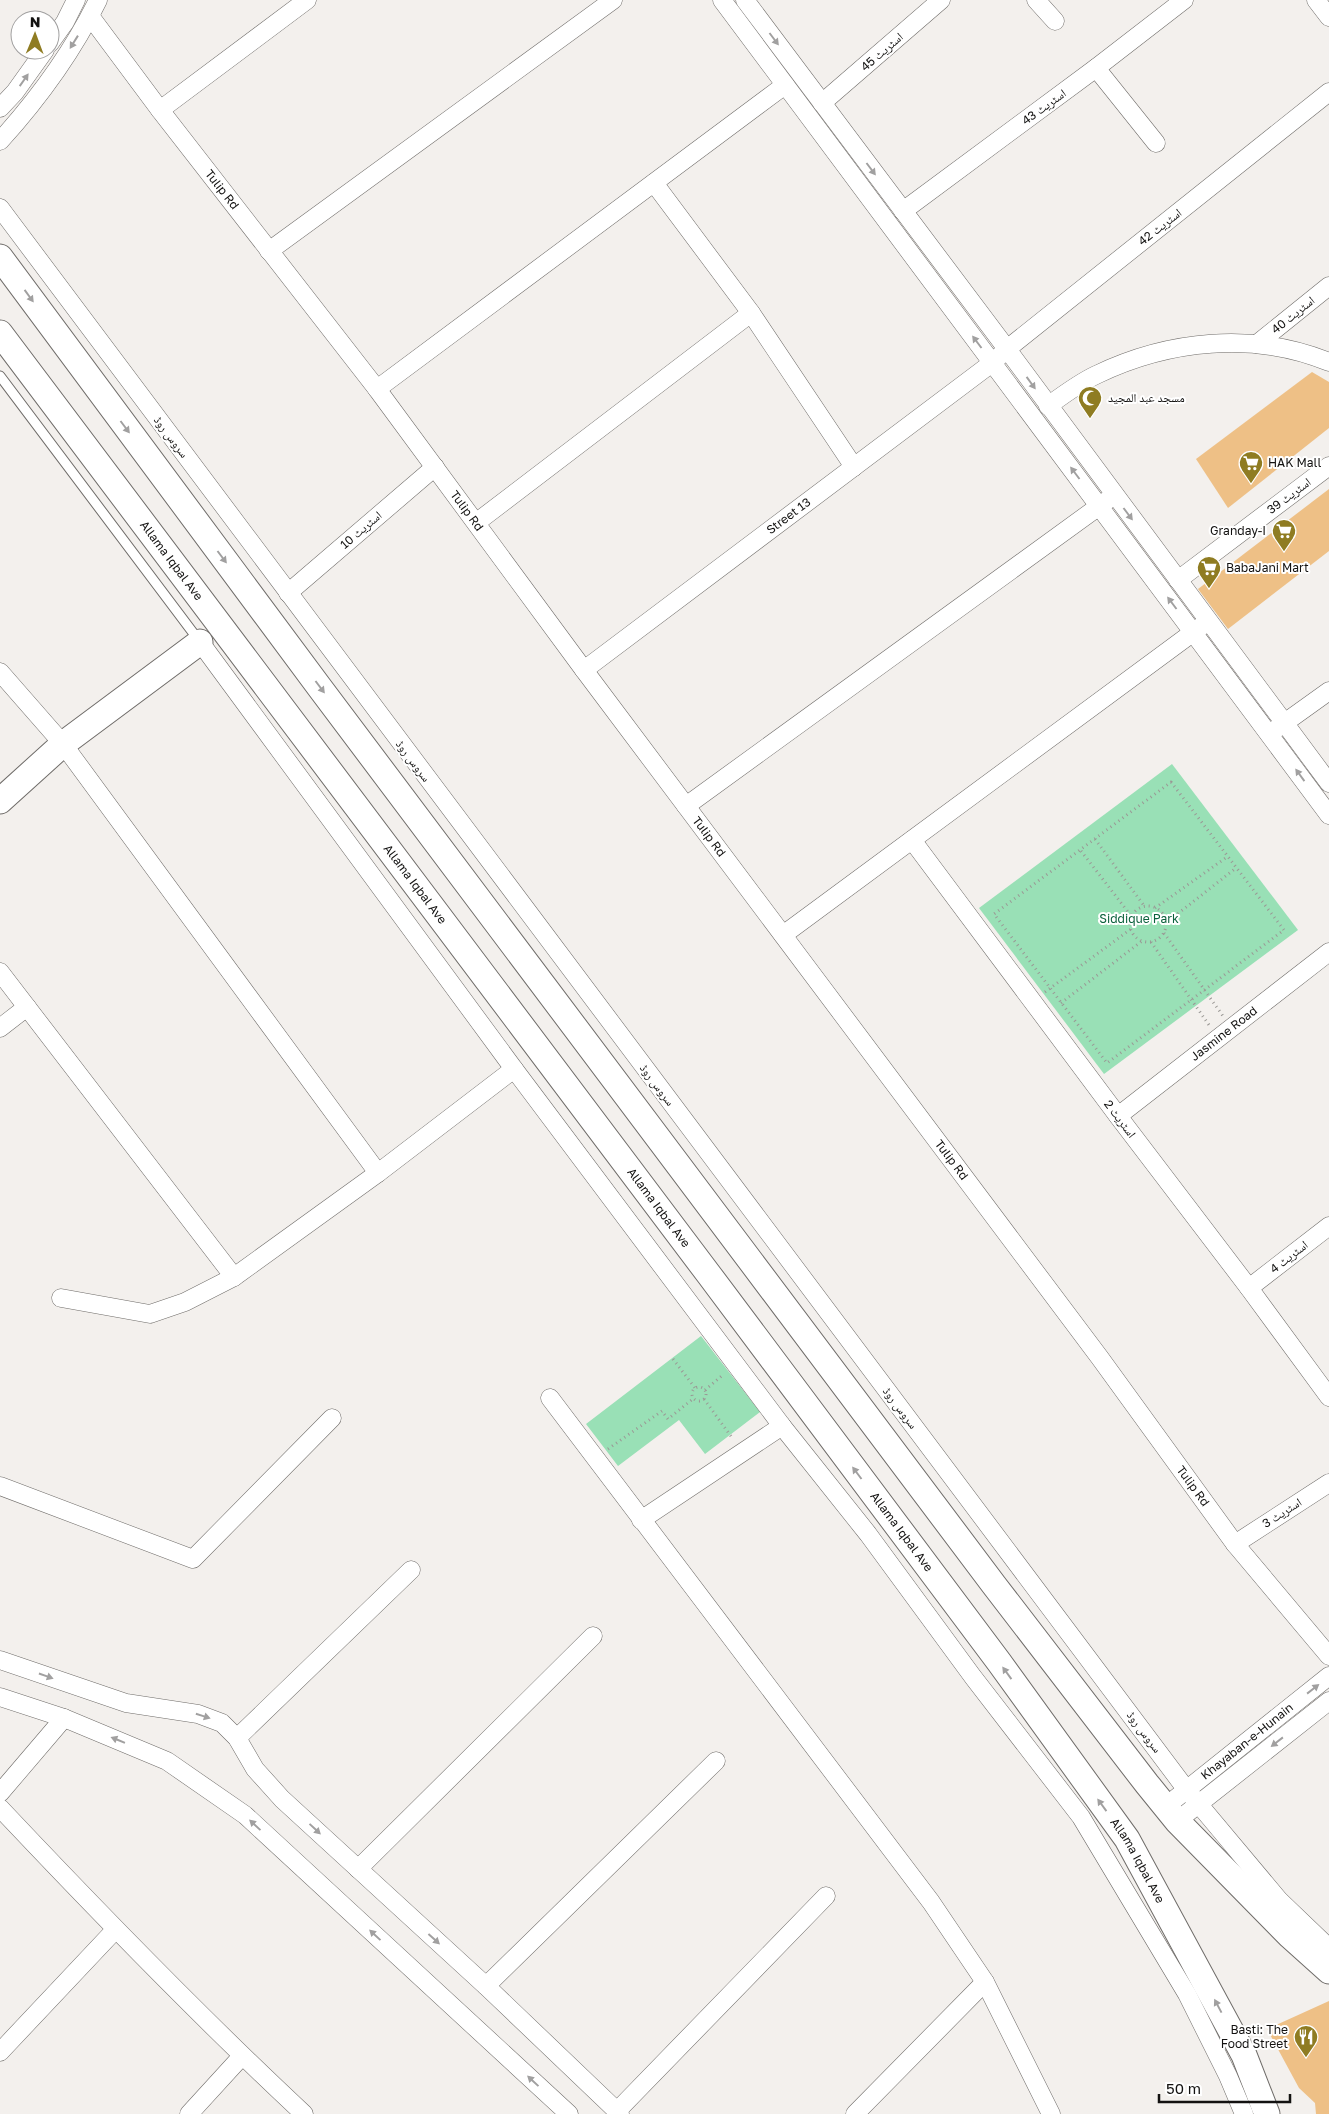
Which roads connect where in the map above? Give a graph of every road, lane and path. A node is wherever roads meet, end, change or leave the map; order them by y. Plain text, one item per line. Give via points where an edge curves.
1 (76, 0) edge
2 (307, 0) edge
3 (613, 0) edge
4 (722, 0) edge
5 (745, 0) edge
6 (940, 0) edge
7 (1036, 0) edge
8 (1184, 0) edge
9 (1316, 0) edge
10 (94, 8) edge
11 (1329, 16) edge
12 (1054, 21) dead end
13 (60, 29) edge
14 (38, 60) edge
15 (1096, 68) junction
16 (785, 85) junction
17 (1329, 92) edge
18 (822, 104) junction
19 (0, 108) edge
20 (160, 110) junction
21 (0, 141) edge
22 (1156, 143) dead end
23 (654, 183) junction
24 (0, 208) edge
25 (903, 211) junction
26 (269, 251) junction
27 (0, 257) edge
28 (1329, 286) edge
29 (752, 313) junction
30 (0, 333) edge
31 (1257, 344) junction
32 (1007, 349) junction
33 (1329, 362) edge
34 (992, 363) junction
35 (0, 376) edge
36 (377, 389) junction
37 (1048, 406) junction
38 (1329, 466) edge
39 (435, 467) junction
40 (854, 468) junction
41 (1114, 495) junction
42 (1100, 506) junction
43 (477, 522) junction
44 (1178, 580) junction
45 (288, 593) junction
46 (1209, 622) junction
47 (1194, 632) junction
48 (200, 642) junction
49 (584, 670) junction
50 (0, 672) edge
51 (1329, 691) edge
52 (1284, 722) junction
53 (1270, 734) junction
54 (63, 744) junction
55 (1329, 783) edge
56 (0, 801) edge
57 (686, 806) junction
58 (1329, 815) edge
59 (1095, 839) junction
60 (912, 840) junction
61 (1080, 851) dead end
62 (1227, 857) junction
63 (1236, 868) junction
64 (1145, 907) junction
65 (1155, 908) junction
66 (1132, 917) junction
67 (1166, 923) junction
68 (1131, 929) junction
69 (1164, 933) junction
70 (783, 935) junction
71 (1142, 941) junction
72 (1151, 942) junction
73 (1329, 952) edge
74 (0, 972) edge
75 (1050, 988) junction
76 (1206, 990) junction
77 (1192, 1000) junction
78 (1061, 1002) junction
79 (27, 1007) junction
80 (1039, 1008) junction
81 (0, 1028) edge
82 (1225, 1033) junction
83 (514, 1069) junction
84 (1118, 1116) junction
85 (378, 1173) junction
86 (1329, 1226) edge
87 (234, 1276) junction
88 (1249, 1288) junction
89 (61, 1298) dead end
90 (673, 1359) dead end
91 (736, 1365) junction
92 (695, 1388) junction
93 (705, 1390) junction
94 (1329, 1397) edge
95 (550, 1398) dead end
96 (694, 1398) junction
97 (704, 1399) junction
98 (332, 1418) dead end
99 (782, 1426) junction
100 (742, 1452) junction
101 (595, 1458) junction
102 (1329, 1482) edge
103 (0, 1486) edge
104 (641, 1520) junction
105 (1235, 1544) junction
106 (411, 1570) dead end
107 (593, 1636) dead end
108 (1329, 1656) edge
109 (0, 1660) edge
110 (1329, 1676) edge
111 (0, 1697) edge
112 (1329, 1701) edge
113 (64, 1718) junction
114 (237, 1738) junction
115 (716, 1761) dead end
116 (1186, 1789) junction
117 (0, 1792) edge
118 (1198, 1803) junction
119 (0, 1808) edge
120 (1171, 1814) junction
121 (358, 1870) junction
122 (826, 1896) dead end
123 (115, 1930) junction
124 (1329, 1948) edge
125 (1329, 1971) edge
126 (985, 1982) junction
127 (486, 1986) junction
128 (0, 2052) edge
129 (242, 2056) junction
130 (618, 2112) edge
131 (189, 2114) edge
132 (304, 2114) edge
133 (569, 2114) edge
134 (854, 2114) edge
135 (1051, 2114) edge
136 (1244, 2114) edge
137 (1267, 2114) edge

1 - 13 street
2 - 20 street
3 - 26 street
4 - 16 street
5 -> 18 street
6 - 18 street, اسٹریٹ 45
7 - 12 street
8 - 15 street, اسٹریٹ 43
9 - 11 street
10 - 20 street, Tulip Rd
10 -> 21 street via 56,71
19 -> 14 street
15 - 22 street
15 - 25 street, اسٹریٹ 43
16 - 23 street
34 -> 16 street
17 - 32 street, اسٹریٹ 42
18 -> 25 street
20 - 26 street, Tulip Rd
23 - 29 street
23 - 36 street
24 - 45 street, سروس روڈ
25 - 32 street
26 - 36 street, Tulip Rd
27 -> 120 main road via 982,1569
28 - 31 street, اسٹریٹ 40
29 - 40 street
29 - 43 street
137 -> 30 main road, Allama Iqbal Ave via 1244,2055 1127,1839 999,1662
31 - 33 street via 1312,354
31 - 37 street via 1201,344 1146,354 1094,375
32 - 34 street, اسٹریٹ 42
32 -> 37 street
34 - 40 street, Street 13
42 -> 34 street
35 - 48 lane
36 - 39 street, Tulip Rd
37 - 41 street
38 - 44 street, اسٹریٹ 39
39 - 43 street, Tulip Rd
39 - 45 street, اسٹریٹ 10
40 - 49 street, Street 13
41 - 42 street
41 -> 44 street
47 -> 42 street
42 - 57 street
43 - 49 street, Tulip Rd
44 - 46 street
45 - 116 street, سروس روڈ
46 - 47 street
46 - 52 street
47 - 53 street
47 - 60 street
48 - 54 main road
48 - 83 street
49 - 57 street, Tulip Rd
50 - 54 street
51 - 52 street
52 - 53 street
52 - 55 street
58 -> 53 street
54 - 56 main road
54 - 85 street
57 - 70 street, Tulip Rd
59 - 62 path via 1170,782
59 - 64 path
59 - 75 path via 994,914
60 - 70 street
60 - 80 street, اسٹریٹ 2
61 - 66 path
62 - 63 path
62 - 65 path
63 - 67 path
63 - 76 path via 1284,930
64 - 65 path
64 - 66 path
65 - 67 path
66 - 68 path
67 - 69 path
68 - 71 path
68 - 75 path
69 - 72 path
69 - 76 path
70 - 105 street, Tulip Rd
71 - 72 path
71 - 78 path
72 - 77 path
73 - 82 street, Jasmine Road
74 - 79 street
75 - 78 path
75 - 80 path
76 - 77 path
76 - 82 path
77 - 78 path via 1107,1063
77 - 82 path
78 - 80 path
79 - 81 street
79 - 87 street
80 - 84 street, اسٹریٹ 2
82 - 84 street, Jasmine Road
83 - 85 street
83 - 91 street
84 - 88 street, اسٹریٹ 2
85 - 87 street
86 - 88 street, اسٹریٹ 4
87 - 89 street via 185,1302 150,1314
88 - 94 street, اسٹریٹ 2
90 - 92 path
91 - 93 path
91 - 99 street
92 - 93 path
92 - 96 path
93 - 97 path
95 - 101 street
96 - 97 path via 698,1401
96 - 101 path via 668,1419 662,1411
97 - 100 path
98 - 103 street via 193,1559
99 - 100 street
99 - 136 street via 868,1534 1081,1816 1187,1994
100 - 104 street
101 - 104 street
102 - 105 street, اسٹریٹ 3
104 - 126 street via 931,1902
105 - 108 street, Tulip Rd
106 - 114 street
107 - 121 street
109 -> 114 street via 126,1703 198,1714 222,1723
116 -> 110 street, Khayaban-e-Hunain
111 - 113 street
112 -> 118 street, Khayaban-e-Hunain
113 - 117 street
133 -> 113 street via 244,1815 167,1761
114 -> 121 street via 260,1775
115 - 127 street
116 - 118 street, سروس روڈ
116 - 120 street, Khayaban-e-Hunain
118 - 120 street, Khayaban-e-Hunain
118 - 124 street, سروس روڈ via 1279,1900
119 - 123 street
120 - 125 main road via 1290,1936
121 -> 127 street
122 - 130 street
123 - 128 street
123 - 129 street
126 - 134 street
126 - 135 street
127 - 130 street
129 - 131 street
129 - 132 street

